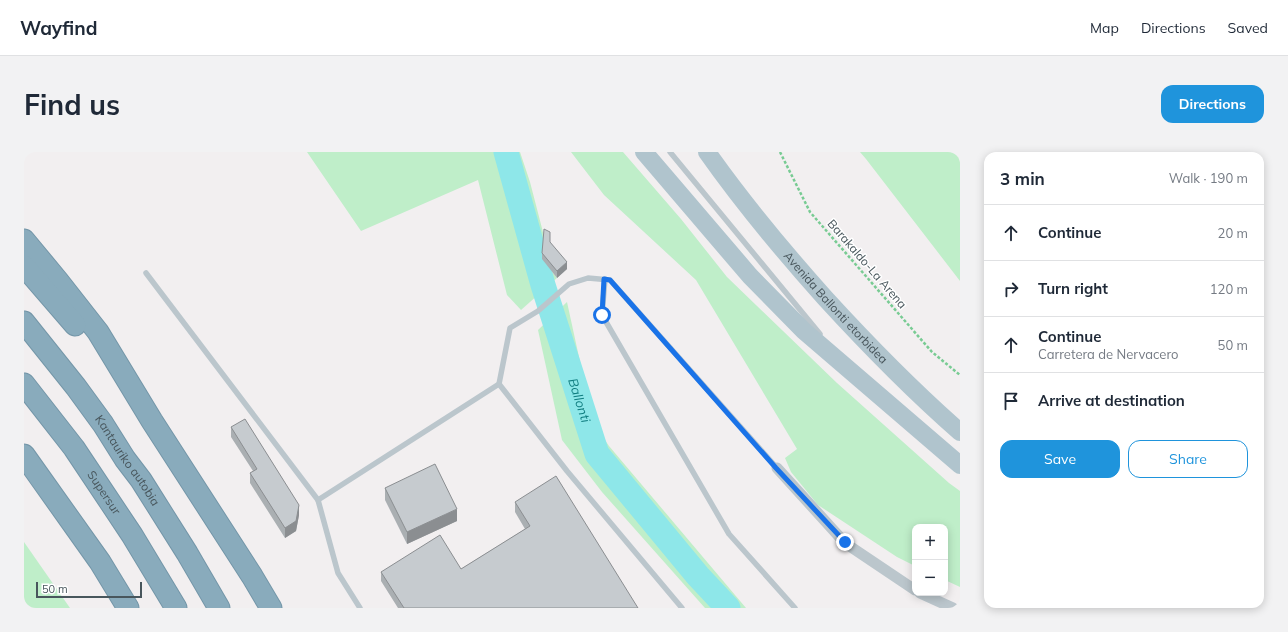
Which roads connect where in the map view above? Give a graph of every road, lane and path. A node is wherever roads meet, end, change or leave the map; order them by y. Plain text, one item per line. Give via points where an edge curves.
1 (644, 152) edge
2 (670, 152) edge
3 (704, 152) edge
4 (707, 152) edge
5 (780, 152) edge
6 (722, 173) junction
7 (24, 240) edge
8 (24, 266) edge
9 (146, 273) dead end
10 (604, 279) junction
11 (24, 322) edge
12 (852, 373) junction
13 (960, 375) edge
14 (24, 384) edge
15 (499, 384) junction
16 (152, 421) junction
17 (960, 432) edge
18 (24, 454) edge
19 (960, 465) edge
20 (776, 468) joint
21 (318, 500) junction
22 (912, 588) edge
23 (927, 596) edge
24 (128, 608) edge
25 (176, 608) edge
26 (219, 608) edge
27 (271, 608) edge
28 (360, 608) edge
29 (682, 608) edge
30 (795, 608) edge
31 (953, 608) edge

1 - 12 main road, Avenida Ballonti etorbidea via 750,276 804,331
2 - 12 lane, Avenida Ballonti etorbidea
3 - 6 lane, Avenida Ballonti etorbidea
4 - 6 main road, Avenida Ballonti etorbidea
5 - 13 path, Barakaldo-La Arena via 810,212 932,352
6 - 17 main road, Avenida Ballonti etorbidea via 783,251 853,329 925,402
7 - 16 highway via 98,332
8 - 16 highway via 77,327
9 - 21 lane
10 - 15 lane via 588,278 569,284 538,311 510,328
10 - 20 lane via 610,280
10 - 30 lane via 602,315 730,534
11 - 26 highway, Kantauriko autobia via 103,424 187,553
12 - 19 main road, Avenida Ballonti etorbidea
14 - 25 highway, Supersur via 74,448 132,534
15 - 21 lane
15 - 29 lane via 567,471
16 - 27 highway
18 - 24 highway via 100,562
20 - 22 street via 845,542
21 - 28 lane via 338,572
23 - 31 street

